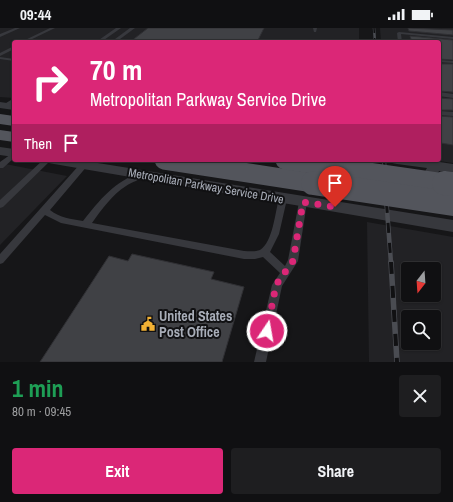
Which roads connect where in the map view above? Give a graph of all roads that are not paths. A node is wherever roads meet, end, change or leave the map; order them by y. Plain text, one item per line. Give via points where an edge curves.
1 (18, 28) edge
2 (45, 28) edge
3 (53, 28) edge
4 (119, 28) edge
5 (134, 28) edge
6 (0, 36) edge
7 (453, 38) edge
8 (28, 40) edge
9 (101, 40) edge
10 (116, 40) edge
11 (400, 40) edge
12 (12, 48) edge
13 (0, 55) edge
14 (12, 59) edge
15 (441, 61) edge
16 (453, 62) edge
17 (441, 94) edge
18 (453, 96) edge
19 (7, 107) edge
20 (441, 113) edge
21 (453, 114) edge
22 (12, 117) edge
23 (0, 135) edge
24 (12, 137) edge
25 (0, 151) edge
26 (12, 154) edge
27 (12, 156) edge
28 (46, 162) edge
29 (66, 162) edge
30 (177, 162) edge
31 (299, 162) edge
32 (339, 162) edge
33 (411, 162) edge
34 (84, 165) junction
35 (0, 166) edge
36 (447, 167) edge
37 (141, 175) junction
38 (453, 184) edge
39 (282, 199) junction
40 (303, 202) junction
41 (453, 204) edge
42 (0, 205) edge
43 (322, 205) junction
44 (45, 210) junction
45 (86, 224) junction
46 (453, 225) edge
47 (264, 252) junction
48 (0, 260) edge
49 (285, 272) junction
50 (260, 362) edge

1 - 6 lane
2 - 3 lane
3 - 8 lane
4 - 9 lane
5 - 10 lane
7 - 11 lane via 399,33
12 - 13 lane
13 - 14 lane
15 - 16 lane
17 - 18 lane
19 - 22 main road
20 - 21 lane
23 - 24 main road
25 - 26 street
27 - 35 lane
28 - 42 lane
29 - 34 street, Metropolitan Parkway Service Drive
30 - 41 main road, bridge
31 - 38 main road, bridge
32 - 43 street via 338,193 333,200
33 - 36 street
34 - 37 street, Metropolitan Parkway Service Drive
34 - 44 lane
36 - 46 street via 434,168 430,175 437,208
37 - 39 street, Metropolitan Parkway Service Drive
37 - 45 lane via 120,184
39 - 40 street, Metropolitan Parkway Service Drive
39 - 47 lane via 271,245
40 - 43 street, Metropolitan Parkway Service Drive
40 - 49 lane via 293,261
43 - 46 street, Metropolitan Parkway Service Drive
44 - 45 lane via 61,220
44 - 48 lane
45 - 47 lane via 244,256
47 - 49 lane
49 - 50 lane via 276,285

